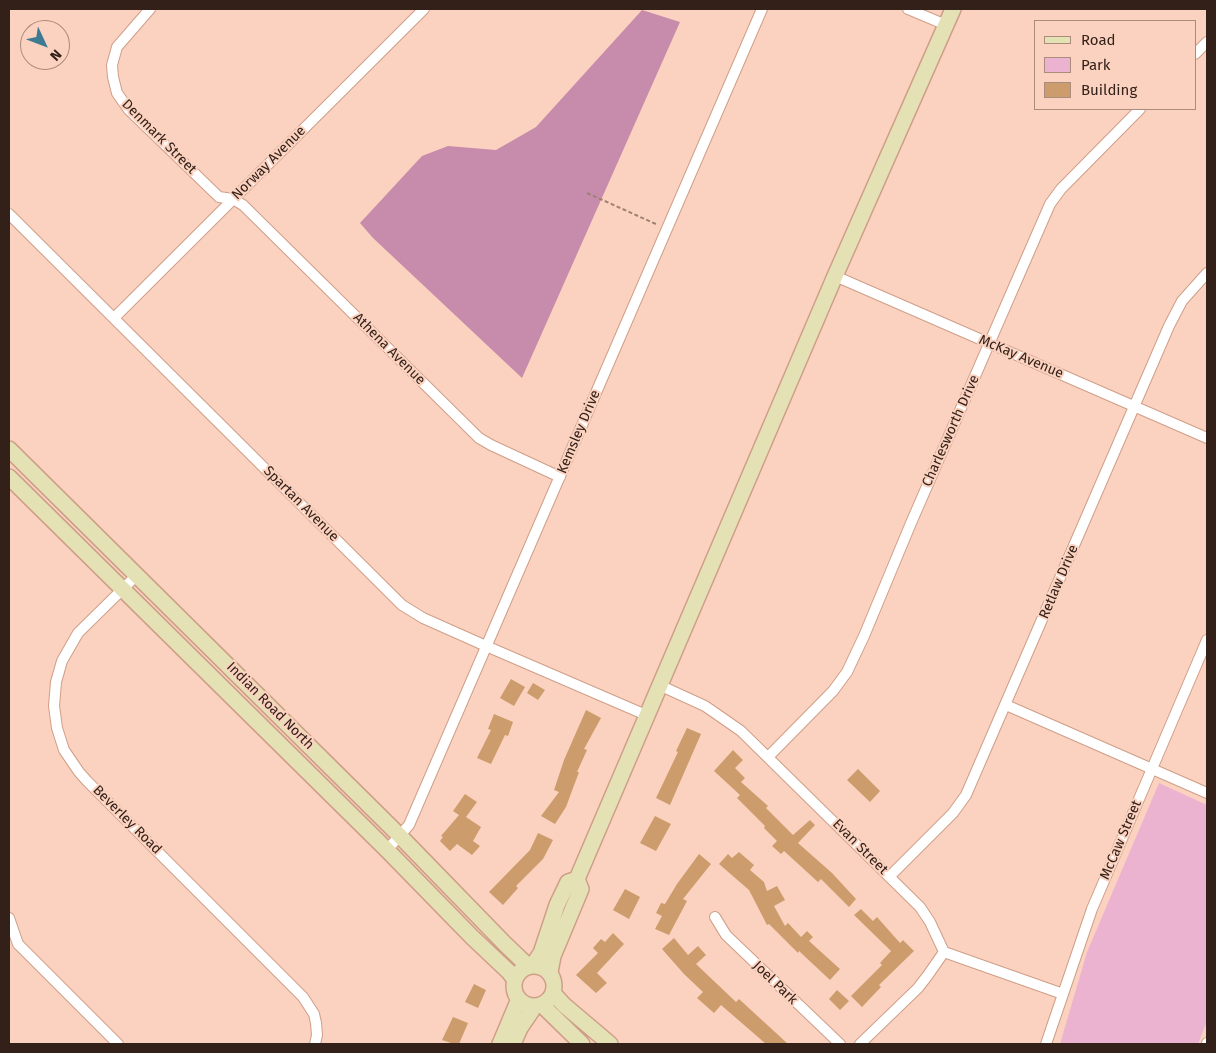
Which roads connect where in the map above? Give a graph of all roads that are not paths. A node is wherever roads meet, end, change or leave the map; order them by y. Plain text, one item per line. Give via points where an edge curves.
1 (150, 9) edge
2 (424, 9) edge
3 (762, 9) edge
4 (908, 9) edge
5 (953, 9) edge
6 (946, 25) junction
7 (1207, 42) edge
8 (1196, 53) edge
9 (1139, 110) edge
10 (233, 199) junction
11 (9, 214) edge
12 (1207, 274) edge
13 (835, 276) junction
14 (114, 318) junction
15 (989, 343) junction
16 (1134, 406) junction
17 (1207, 438) edge
18 (9, 449) edge
19 (9, 477) edge
20 (560, 477) junction
21 (137, 574) junction
22 (123, 588) junction
23 (1207, 640) edge
24 (486, 646) junction
25 (659, 685) junction
26 (1006, 705) junction
27 (646, 715) junction
28 (768, 757) junction
29 (1151, 769) junction
30 (1207, 793) edge
31 (400, 836) junction
32 (387, 850) junction
33 (890, 876) junction
34 (577, 879) junction
35 (715, 916) dead end
36 (9, 918) edge
37 (944, 952) junction
38 (531, 966) junction
39 (550, 972) junction
40 (515, 980) junction
41 (554, 992) junction
42 (1063, 994) junction
43 (519, 999) junction
44 (538, 1005) junction
45 (118, 1044) edge
46 (314, 1044) edge
47 (500, 1044) edge
48 (513, 1044) edge
49 (582, 1044) edge
50 (610, 1044) edge
51 (840, 1044) edge
52 (860, 1044) edge
53 (1046, 1044) edge

1 - 10 street, Denmark Street via 118,46 112,65 117,93 129,110 219,198
2 - 10 street, Norway Avenue
3 - 20 street, Kemsley Drive
4 - 6 street
5 - 6 main road
6 - 13 main road
7 - 8 street
9 - 15 street, Charlesworth Drive via 1061,188 1050,204
10 - 14 street, Norway Avenue
10 - 20 street, Athena Avenue via 243,205 479,438
11 - 14 street, Spartan Avenue
12 - 16 street, Retlaw Drive via 1178,308
13 - 15 street, McKay Avenue
13 - 25 main road
14 - 24 street, Spartan Avenue via 402,605
15 - 16 street, McKay Avenue
15 - 28 street, Charlesworth Drive via 843,679
16 - 17 street, McKay Avenue
16 - 26 street, Retlaw Drive
18 - 21 main road, Indian Road North
19 - 22 main road, Indian Road North
20 - 24 street, Kemsley Drive
21 - 22 street, Beverley Road
21 - 31 main road, Indian Road North
22 - 32 main road, Indian Road North
22 - 46 street, Beverley Road via 78,633 62,661 54,706 64,750 79,772 303,997 314,1014 317,1035
23 - 29 street, McCaw Street
24 - 27 street, Spartan Avenue
24 - 31 street, Kemsley Drive via 409,825
25 - 27 main road
25 - 28 street, Evan Street via 723,717
26 - 29 street
26 - 33 street, Retlaw Drive via 961,803
27 - 34 main road
28 - 33 street, Evan Street
29 - 30 street
29 - 42 street, McCaw Street via 1092,909
31 - 32 street, Kemsley Drive
31 - 38 main road, Indian Road North via 505,944
32 - 40 main road, Indian Road North
33 - 37 street, Evan Street via 926,915
34 - 38 main road via 568,882 541,953
34 - 39 main road via 581,889 552,956
35 - 51 street, Joel Park via 726,935
36 - 45 street via 18,944
37 - 42 street
37 - 52 street via 918,988
38 - 39 main road, Indian Road North
38 - 40 main road via 521,970
39 - 41 main road
40 - 43 main road, Indian Road North via 514,988
41 - 44 main road via 549,1000
41 - 50 main road via 564,1005
42 - 53 street, McCaw Street
43 - 44 main road via 529,1006
43 - 47 main road
44 - 48 main road via 520,1028
44 - 49 main road

